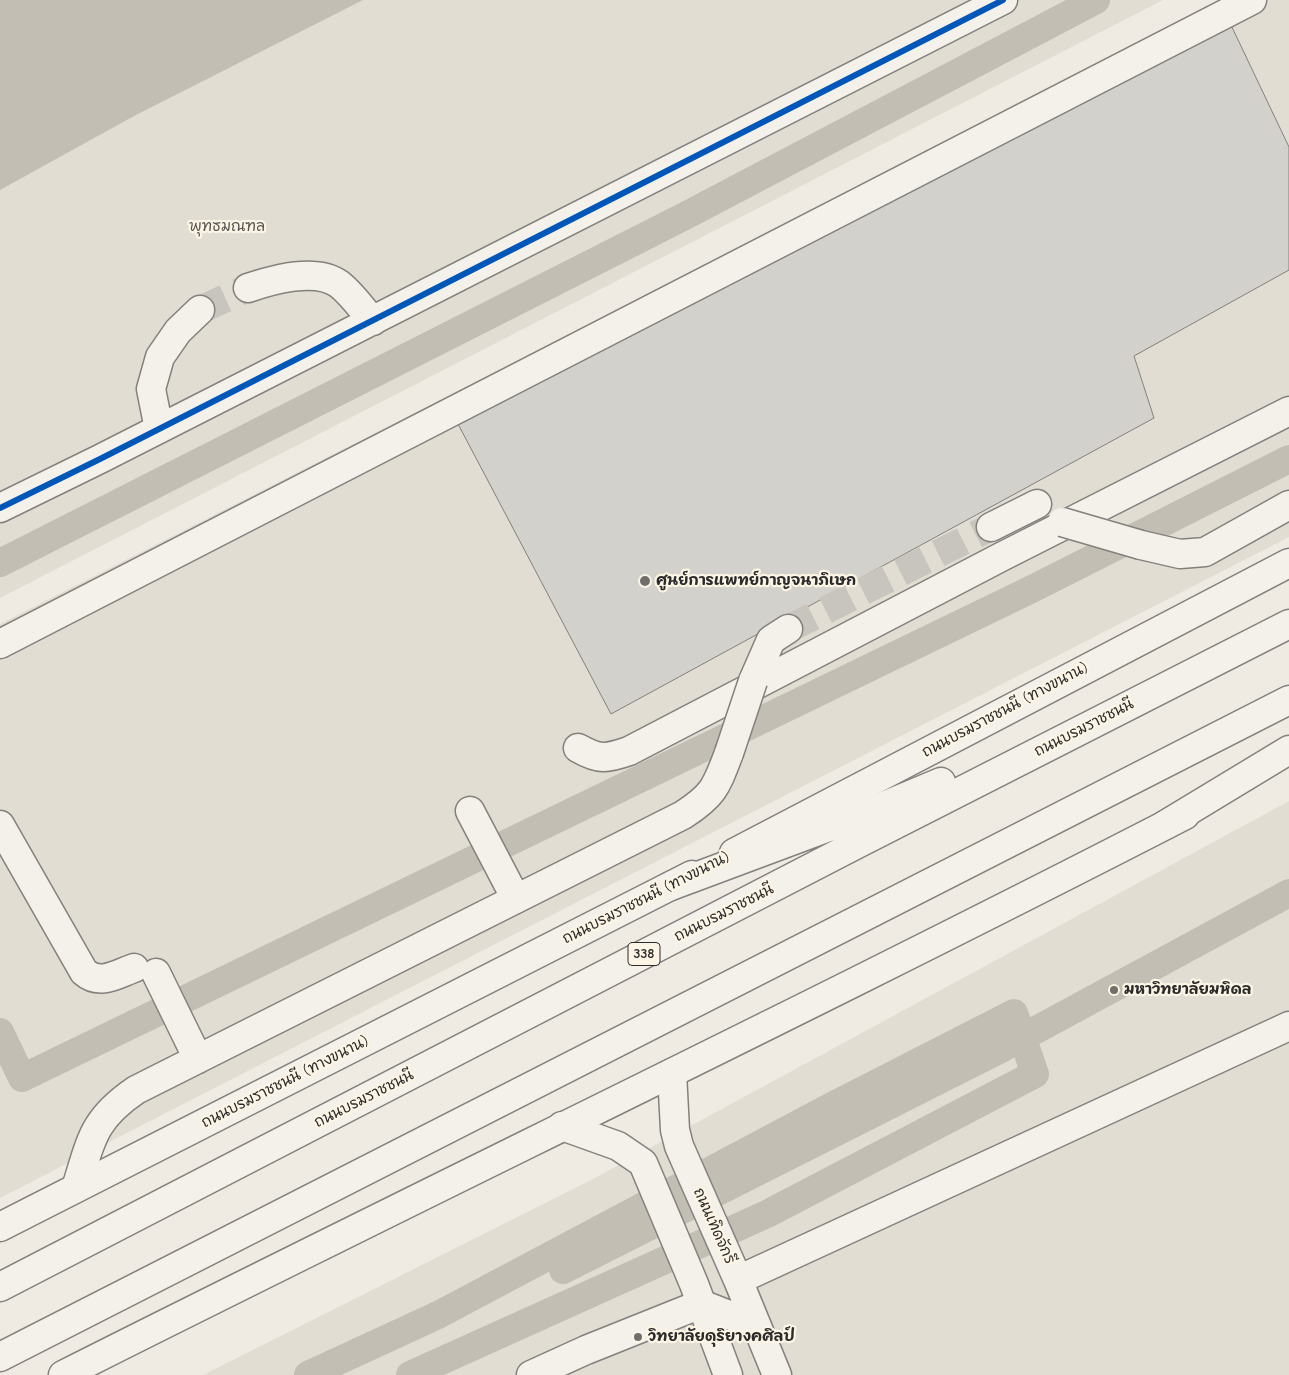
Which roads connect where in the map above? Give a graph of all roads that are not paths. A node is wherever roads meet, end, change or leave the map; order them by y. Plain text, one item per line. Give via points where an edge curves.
1 (1003, 0) edge
2 (1252, 0) edge
3 (248, 288) tunnel mouth
4 (200, 310) tunnel mouth
5 (373, 321) junction
6 (1289, 411) edge
7 (159, 429) junction
8 (1289, 505) edge
9 (0, 508) edge
10 (992, 527) tunnel mouth
11 (1289, 563) edge
12 (1289, 624) edge
13 (788, 629) tunnel mouth
14 (0, 644) edge
15 (1166, 687) junction
16 (1289, 700) edge
17 (578, 748) dead end
18 (1289, 750) edge
19 (1289, 761) edge
20 (474, 818) dead end
21 (0, 825) edge
22 (1165, 825) junction
23 (671, 886) junction
24 (516, 899) junction
25 (1289, 1026) edge
26 (198, 1059) junction
27 (672, 1073) junction
28 (562, 1126) junction
29 (76, 1188) junction
30 (0, 1227) edge
31 (735, 1273) junction
32 (0, 1287) edge
33 (697, 1294) junction
34 (757, 1326) junction
35 (0, 1357) edge
36 (583, 1362) edge
37 (63, 1375) edge
38 (530, 1375) edge
39 (728, 1375) edge
40 (777, 1375) edge

1 - 5 main road
2 - 14 main road
3 - 5 main road via 280,278 316,277 338,283
4 - 7 main road via 178,330 160,357 151,389
5 - 7 main road
6 - 17 main road via 629,751 601,758
7 - 9 main road
8 - 10 main road, bridge via 1205,552 1180,554 1062,522 1048,516 1034,497
11 - 23 main road, ถนนบรมราชชนนี (ทางขนาน)
12 - 15 main road, ถนนบรมราชชนนี / 338
13 - 24 main road, bridge via 771,640 753,681 717,785 705,800 682,816
15 - 23 main road via 872,811
15 - 32 main road, ถนนบรมราชชนนี / 338
16 - 35 main road
18 - 22 main road
19 - 22 main road
20 - 24 main road
21 - 26 main road via 84,972 100,979 151,975 183,1025
22 - 27 main road
23 - 29 main road, ถนนบรมราชชนนี (ทางขนาน)
24 - 26 main road
25 - 31 main road
26 - 29 main road via 136,1090 116,1104 94,1130
27 - 28 main road
27 - 31 main road, ถนนเทิดจักรี via 679,1146
28 - 33 main road via 618,1146 643,1163
28 - 37 main road
29 - 30 main road, ถนนบรมราชชนนี (ทางขนาน)
31 - 34 main road, ถนนเทิดจักรี
33 - 34 main road
33 - 36 main road
33 - 39 main road
34 - 40 main road, ถนนเทิดจักรี
36 - 38 main road

